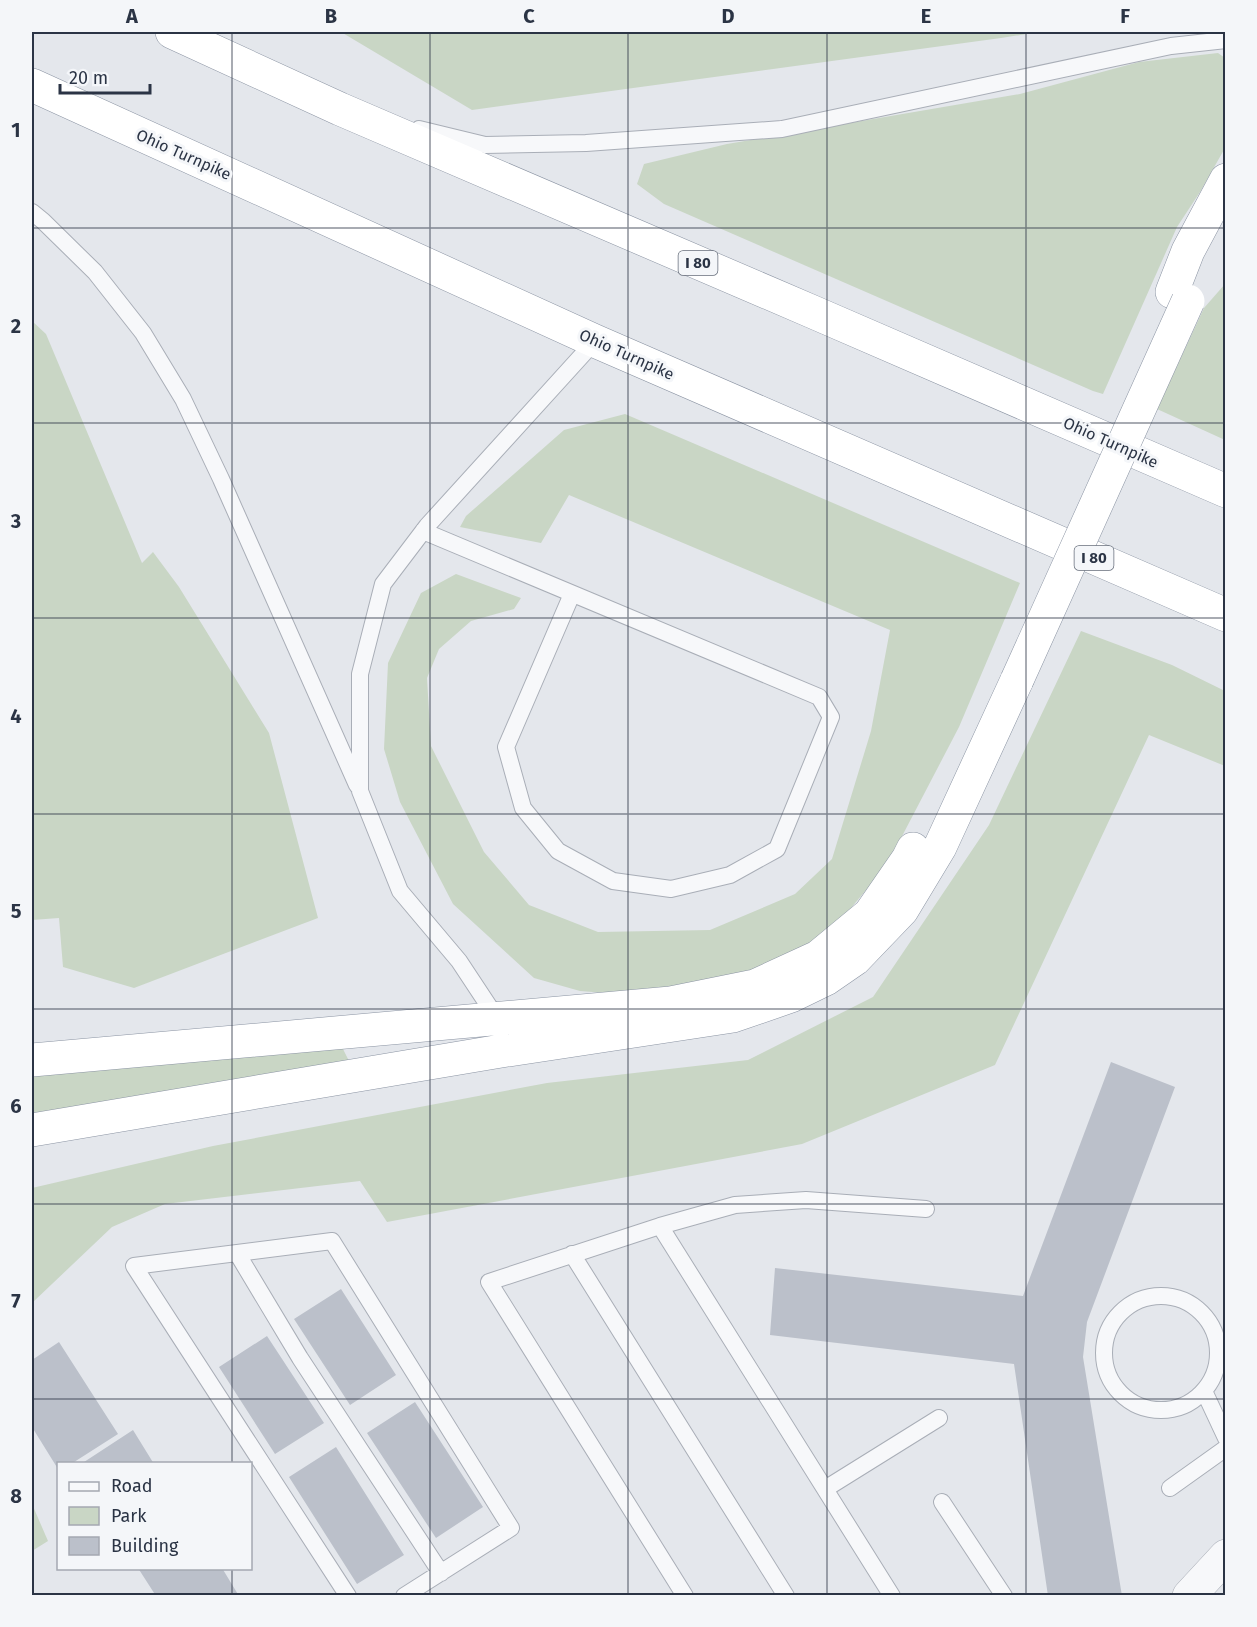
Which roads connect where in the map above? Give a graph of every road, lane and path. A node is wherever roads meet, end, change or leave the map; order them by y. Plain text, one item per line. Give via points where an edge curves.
1 (172, 32) edge
2 (1226, 40) edge
3 (32, 85) edge
4 (340, 109) junction
5 (1226, 180) edge
6 (32, 212) edge
7 (1226, 228) edge
8 (1180, 297) junction
9 (595, 341) junction
10 (1226, 491) edge
11 (423, 531) junction
12 (572, 594) junction
13 (1226, 615) edge
14 (1010, 675) junction
15 (360, 791) junction
16 (498, 1019) junction
17 (501, 1051) junction
18 (32, 1060) edge
19 (32, 1130) edge
20 (926, 1209) dead end
21 (660, 1226) junction
22 (237, 1253) junction
23 (572, 1254) junction
24 (1204, 1390) junction
25 (939, 1418) dead end
26 (1226, 1438) edge
27 (1226, 1448) edge
28 (1170, 1488) dead end
29 (825, 1489) junction
30 (942, 1502) dead end
31 (1226, 1556) edge
32 (441, 1573) junction
33 (348, 1596) edge
34 (404, 1596) edge
35 (685, 1596) edge
36 (786, 1596) edge
37 (892, 1596) edge
38 (1004, 1596) edge
39 (1189, 1596) edge

1 - 4 highway, Ohio Turnpike / I 80
2 - 4 lane via 1171,46 782,129 586,143 485,145
3 - 9 highway, Ohio Turnpike / I 80
4 - 10 highway, Ohio Turnpike / I 80
5 - 8 highway via 1188,251
6 - 15 lane via 95,272 143,333 183,399
7 - 8 highway
8 - 14 highway
9 - 11 lane
9 - 13 highway, Ohio Turnpike / I 80
11 - 12 lane
11 - 15 lane via 383,584 360,674
12 - 12 lane via 819,697 831,717 777,849 730,875 671,889 613,881 558,851 523,808 506,747
14 - 16 highway via 908,859 870,914 818,957 755,986 671,1004
14 - 17 highway via 940,846 902,910 855,959 791,996 733,1016
15 - 16 lane via 400,891 459,961
16 - 17 lane
16 - 18 highway
17 - 19 highway
20 - 21 lane via 806,1200 735,1205
21 - 23 lane
21 - 29 lane
22 - 32 lane via 300,1358
22 - 32 lane via 332,1240 511,1528
22 - 33 lane via 134,1266
23 - 35 lane via 489,1282
23 - 36 lane
24 - 24 lane via 1214,1374 1218,1356 1216,1336 1208,1319 1194,1305 1157,1296 1139,1300 1122,1311 1105,1342 1110,1379 1121,1394 1136,1404 1163,1409 1189,1402
24 - 26 lane
25 - 29 lane
27 - 28 lane
29 - 37 lane
30 - 38 lane
31 - 39 street
32 - 34 lane

